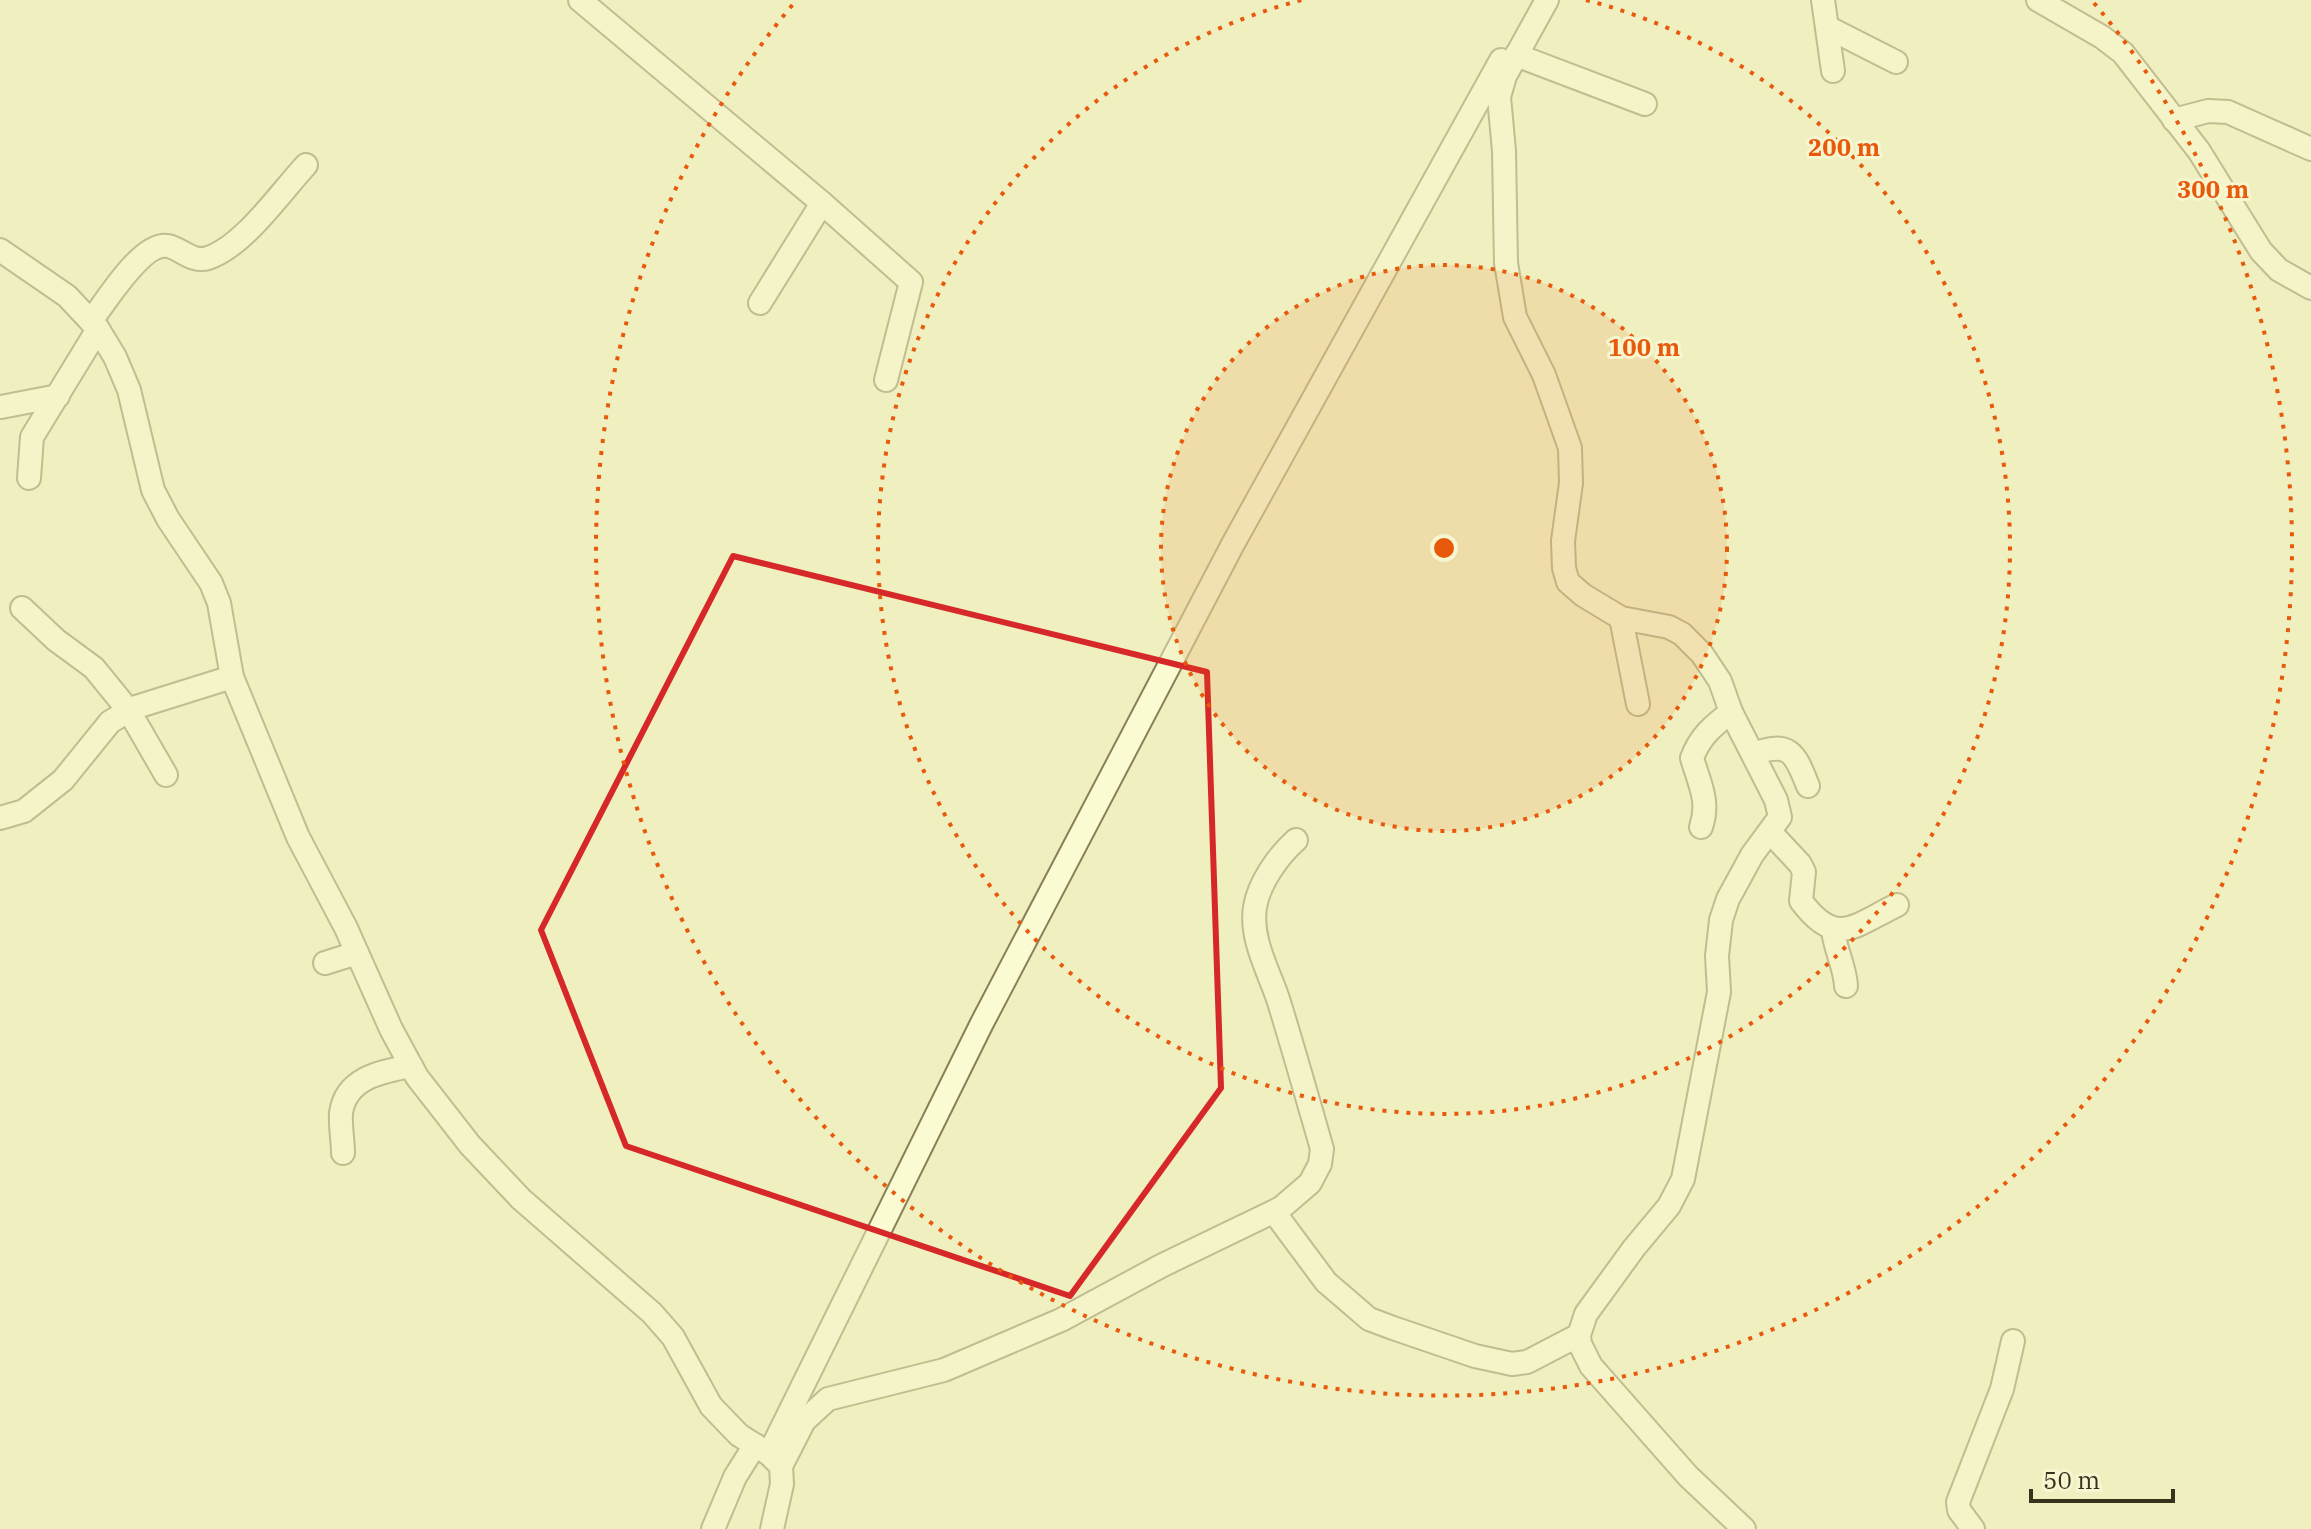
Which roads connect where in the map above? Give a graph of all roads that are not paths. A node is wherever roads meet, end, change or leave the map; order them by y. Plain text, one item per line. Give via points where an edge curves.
1 (580, 0) edge
2 (1535, 0) edge
3 (1547, 0) edge
4 (1823, 0) edge
5 (2038, 0) edge
6 (1827, 27) junction
7 (1516, 55) junction
8 (1896, 62) dead end
9 (1833, 71) dead end
10 (1645, 104) dead end
11 (2174, 120) junction
12 (2311, 149) edge
13 (306, 165) dead end
14 (822, 203) junction
15 (0, 250) edge
16 (2311, 288) edge
17 (760, 303) dead end
18 (94, 325) junction
19 (886, 380) dead end
20 (58, 396) junction
21 (1, 407) edge
22 (38, 427) junction
23 (12, 447) dead end
24 (29, 478) dead end
25 (22, 608) dead end
26 (1621, 618) junction
27 (232, 677) junction
28 (1638, 704) dead end
29 (129, 711) junction
30 (1731, 712) junction
31 (1753, 754) junction
32 (166, 775) dead end
33 (1808, 786) dead end
34 (0, 818) edge
35 (1701, 827) dead end
36 (1771, 833) junction
37 (1296, 840) dead end
38 (1897, 905) dead end
39 (1833, 930) junction
40 (357, 953) junction
41 (325, 963) dead end
42 (1846, 986) dead end
43 (411, 1066) junction
44 (343, 1153) dead end
45 (1274, 1212) junction
46 (1579, 1335) junction
47 (2013, 1341) dead end
48 (768, 1455) junction
49 (713, 1529) edge
50 (772, 1529) edge
51 (1744, 1529) edge
52 (1973, 1529) edge

1 - 14 street
2 - 48 street via 1233,544 982,1023
3 - 7 street
4 - 6 street
5 - 11 street via 2115,45
6 - 8 street
6 - 9 street
7 - 10 street
7 - 26 street via 1499,97 1506,263 1515,317 1544,375 1570,448 1563,541 1568,582
11 - 12 street via 2228,112
11 - 16 street via 2217,176 2261,251 2279,270
13 - 18 street via 234,244 206,259 166,246 139,258
14 - 17 street
14 - 19 street via 911,282
15 - 18 street via 67,296
18 - 20 street
18 - 27 street via 129,390 153,490 219,603
20 - 21 street
20 - 22 street
22 - 23 street
22 - 24 street via 32,437
25 - 29 street via 94,668
26 - 28 street
26 - 30 street via 1682,634 1720,681
27 - 29 street
27 - 40 street via 298,837
29 - 32 street
29 - 34 street via 110,722 63,780 24,811
30 - 31 street
30 - 35 street via 1707,731 1692,758 1704,790
31 - 33 street via 1769,748 1788,750
31 - 36 street via 1779,809
36 - 39 street via 1804,872 1801,901
36 - 46 street via 1752,855 1721,920 1719,992 1683,1179 1669,1206 1586,1314
37 - 45 street via 1272,869 1255,919 1258,946 1322,1149 1310,1183
38 - 39 street
39 - 42 street
40 - 41 street
40 - 43 street
43 - 44 street via 356,1084 341,1112
43 - 48 street via 470,1145 521,1199 652,1313 673,1337 711,1406
45 - 46 street via 1326,1282 1369,1319 1512,1364 1527,1362
45 - 48 street via 1061,1320 944,1370 828,1399
46 - 51 street via 1591,1366 1688,1476
47 - 52 street via 2002,1389 1958,1502
48 - 49 street via 735,1477
48 - 50 street via 782,1484

